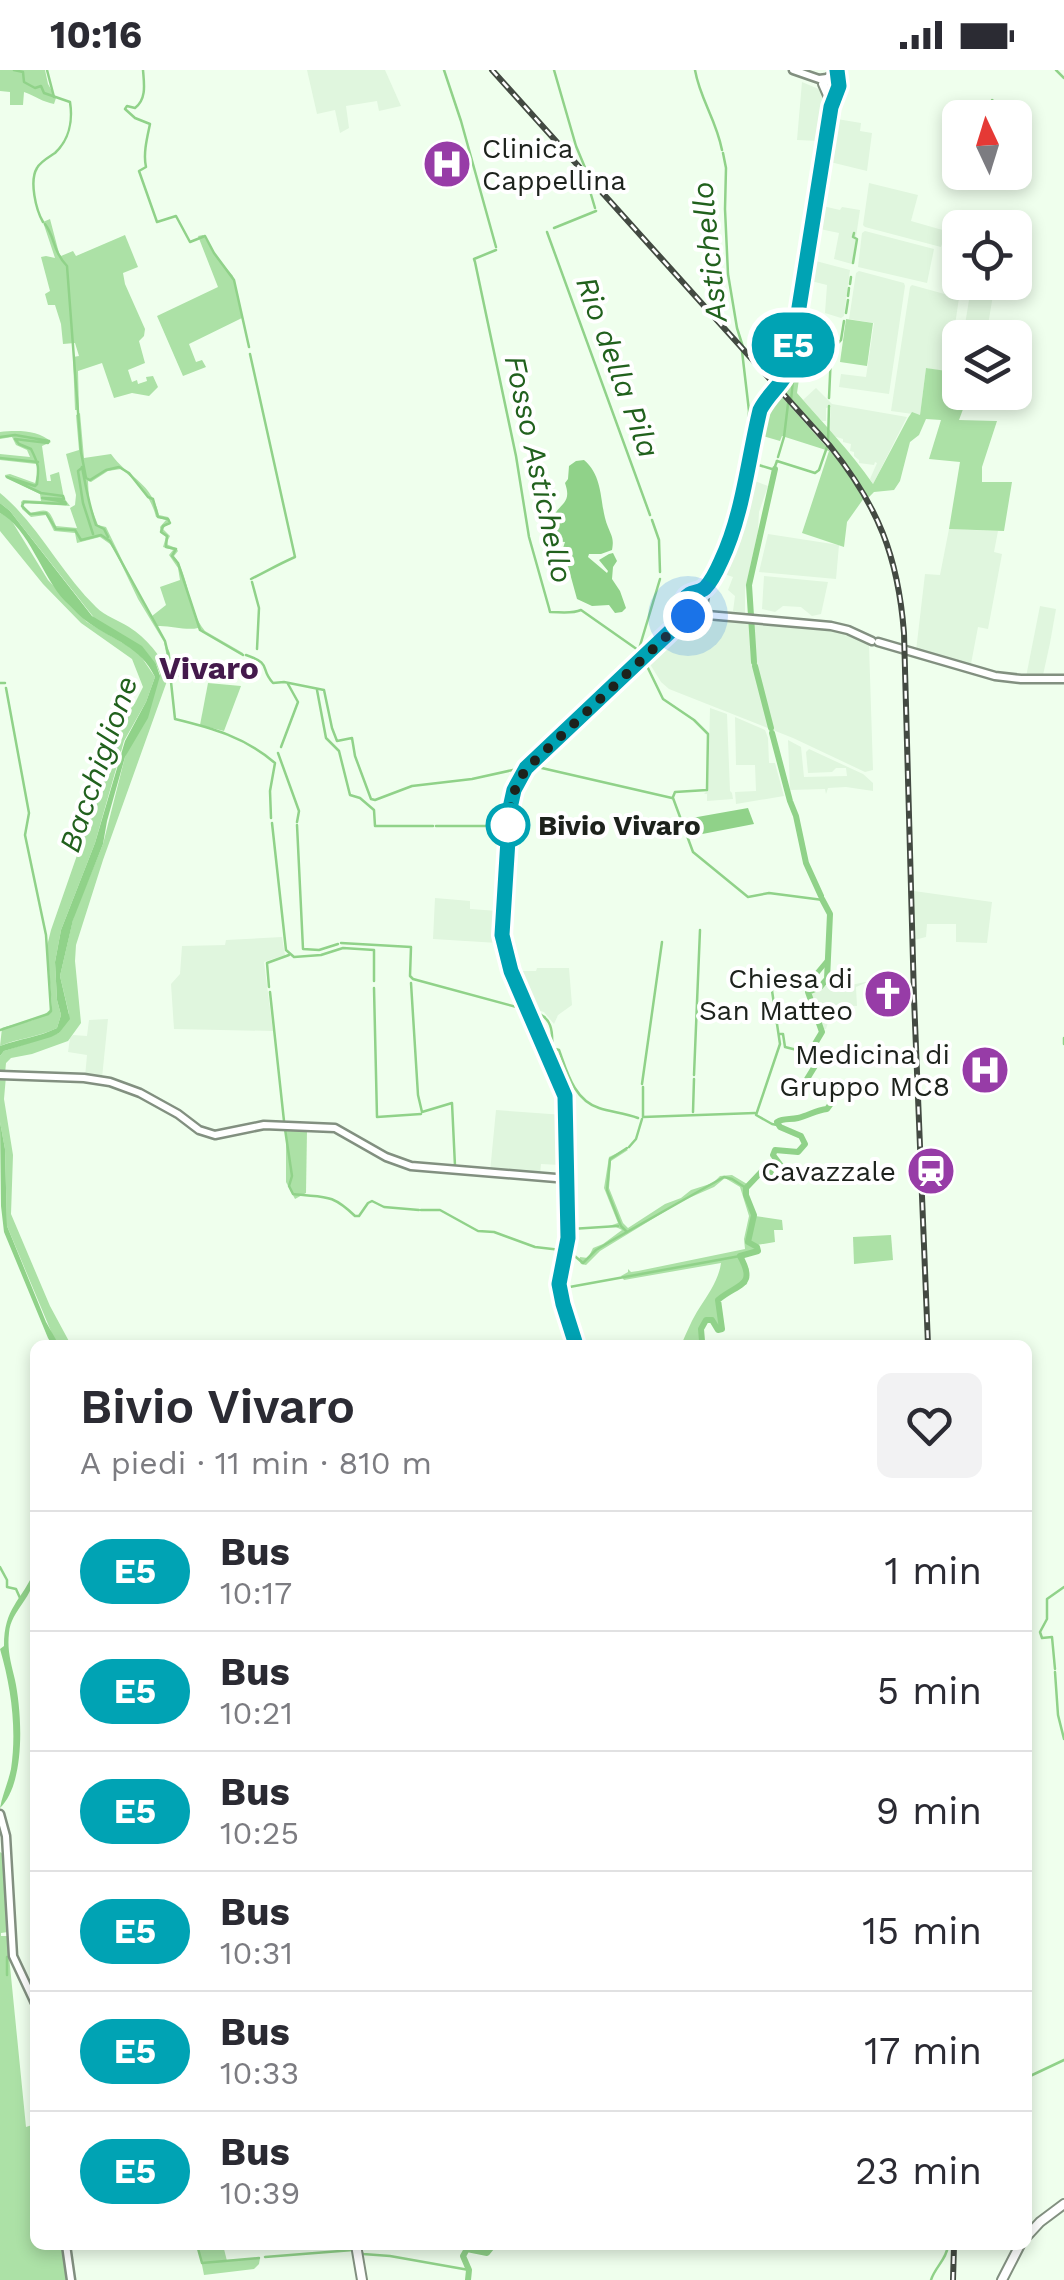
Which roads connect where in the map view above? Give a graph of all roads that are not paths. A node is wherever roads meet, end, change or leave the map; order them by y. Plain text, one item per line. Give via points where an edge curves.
1 (794, 70) edge
2 (832, 81) edge
3 (706, 587) junction
4 (696, 594) junction
5 (704, 603) junction
6 (684, 604) junction
7 (694, 614) junction
8 (713, 616) junction
9 (674, 628) junction
10 (1064, 679) edge
11 (2, 1075) edge
12 (568, 1179) junction
13 (574, 1340) edge
14 (3, 1825) edge
15 (30, 1992) edge
16 (1064, 2204) edge
17 (1032, 2231) edge
18 (67, 2250) edge
19 (357, 2250) edge
20 (1017, 2250) edge
21 (71, 2280) edge
22 (362, 2280) edge
23 (1002, 2280) edge

1 - 2 main road
2 - 3 main road, bridge via 792,355 781,384 759,412 730,537
3 - 4 main road
3 - 5 main road
4 - 5 main road
4 - 6 main road
5 - 7 main road
5 - 8 main road
6 - 7 main road
6 - 9 main road
7 - 8 main road
7 - 9 main road
8 - 10 main road via 828,626 995,676
9 - 12 main road via 526,768 508,817 503,944 566,1100
11 - 12 main road via 103,1080 215,1135 270,1124 329,1127 411,1166
12 - 13 main road via 568,1242 559,1284
14 - 15 main road via 13,1956
16 - 17 main road
18 - 21 main road
19 - 22 main road
20 - 23 main road

